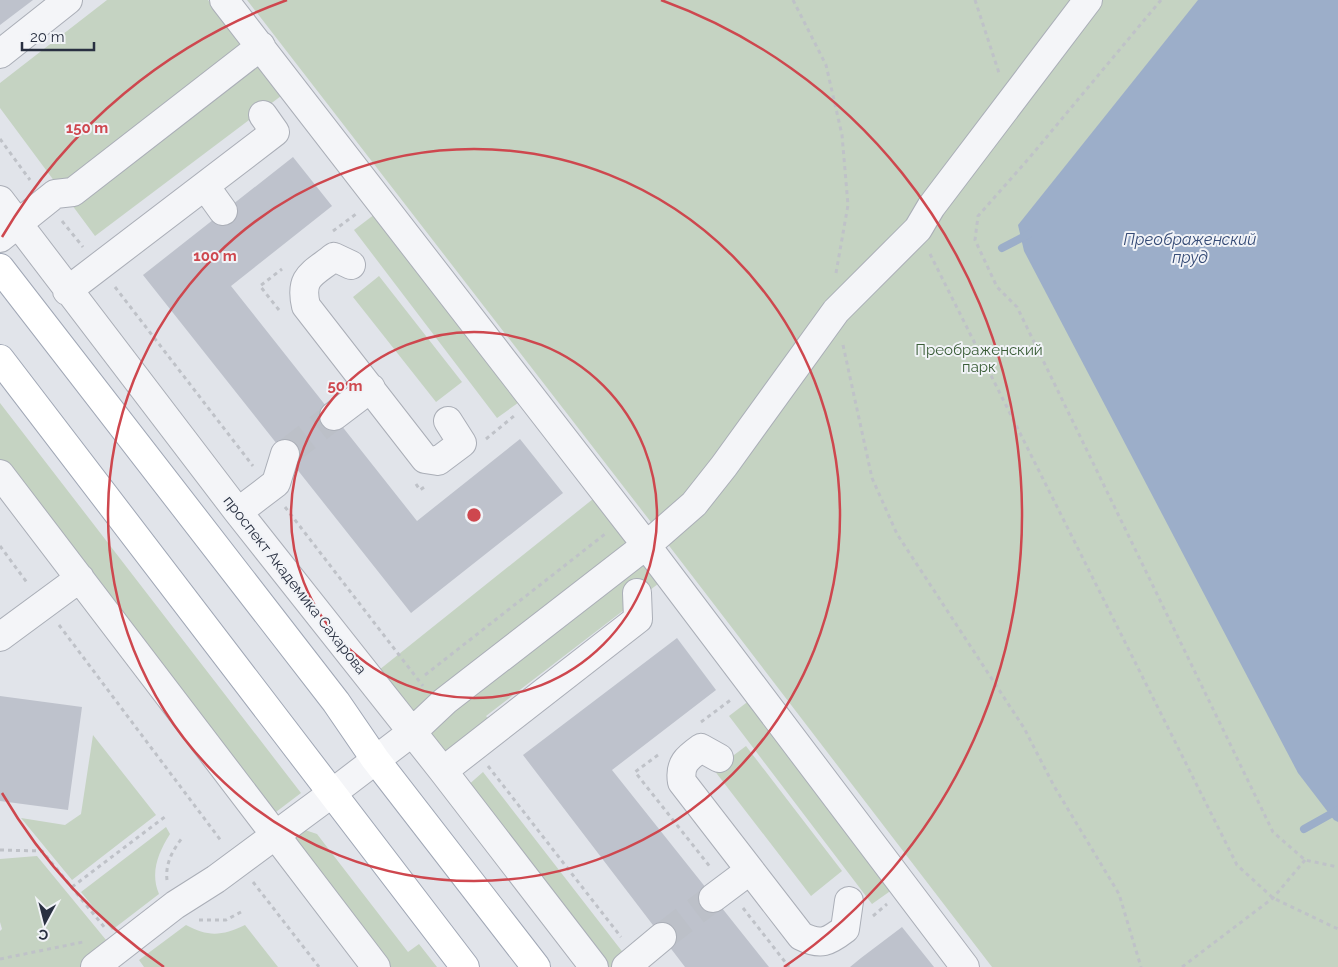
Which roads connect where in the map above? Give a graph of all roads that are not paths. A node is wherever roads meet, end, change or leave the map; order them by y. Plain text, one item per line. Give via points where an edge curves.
1 (224, 0) edge
2 (1088, 0) edge
3 (63, 2) edge
4 (261, 46) junction
5 (0, 54) edge
6 (263, 115) dead end
7 (205, 186) junction
8 (0, 200) edge
9 (223, 211) dead end
10 (9, 231) edge
11 (351, 266) dead end
12 (0, 268) edge
13 (67, 291) junction
14 (0, 359) edge
15 (371, 388) junction
16 (334, 416) tunnel mouth
17 (448, 421) dead end
18 (285, 454) tunnel mouth
19 (0, 474) edge
20 (238, 512) junction
21 (646, 545) junction
22 (80, 578) junction
23 (637, 593) dead end
24 (0, 637) edge
25 (411, 732) junction
26 (719, 758) dead end
27 (376, 759) junction
28 (443, 771) junction
29 (332, 794) junction
30 (275, 837) junction
31 (749, 871) junction
32 (714, 898) tunnel mouth
33 (849, 901) dead end
34 (662, 937) tunnel mouth
35 (632, 962) edge
36 (95, 967) edge
37 (376, 967) edge
38 (465, 967) edge
39 (536, 967) edge
40 (594, 967) edge
41 (965, 967) edge

1 - 4 street
2 - 21 street via 931,207 918,229 836,311 694,504
3 - 5 street
4 - 10 street via 73,192 55,194
4 - 21 street
6 - 7 street via 275,132
7 - 9 street
7 - 13 street
8 - 10 street, проспект Академика Сахарова
10 - 13 street, проспект Академика Сахарова
11 - 15 street via 334,257 308,277 302,291 306,306
12 - 27 main road via 336,702
13 - 20 street, проспект Академика Сахарова
14 - 29 main road
15 - 16 street
15 - 17 street via 425,459 438,461 462,444
18 - 20 street via 276,483
19 - 22 street
20 - 25 street, проспект Академика Сахарова
21 - 25 street via 442,704
21 - 41 street
22 - 24 street
22 - 30 street
23 - 28 street via 638,619
25 - 27 street
25 - 28 street, проспект Академика Сахарова
26 - 31 street via 701,748 684,760 680,772 682,782
27 - 29 street
27 - 39 main road
28 - 40 street, проспект Академика Сахарова
29 - 30 street
29 - 38 main road
30 - 36 street via 175,905
30 - 37 street
31 - 32 street
31 - 33 street via 801,936 812,942 829,941 845,929
34 - 35 street

